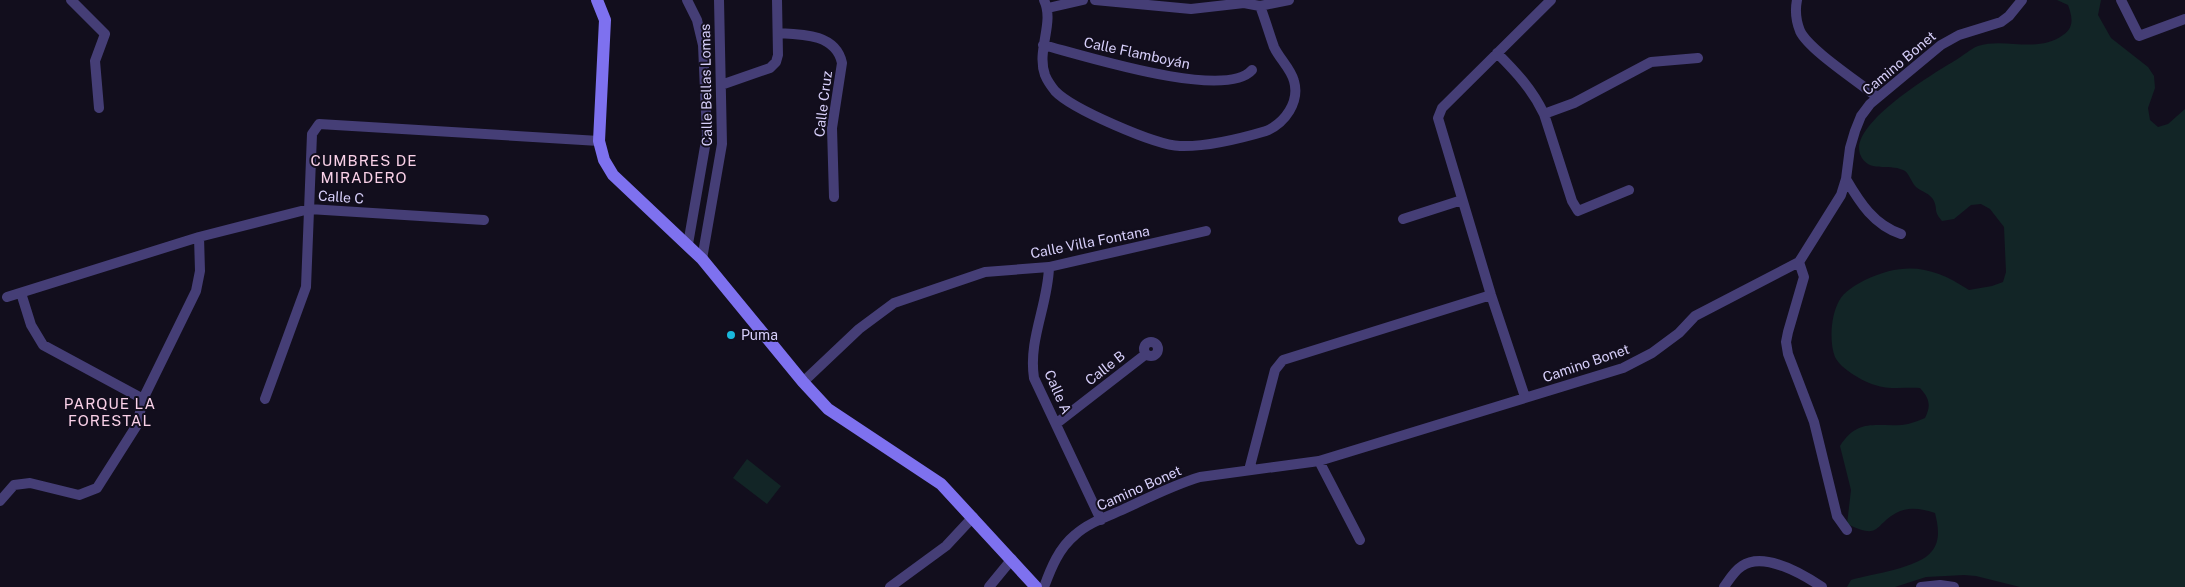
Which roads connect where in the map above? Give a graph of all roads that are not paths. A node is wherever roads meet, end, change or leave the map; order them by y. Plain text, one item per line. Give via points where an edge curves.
1 (72, 0) edge
2 (596, 0) edge
3 (687, 0) edge
4 (719, 0) edge
5 (777, 0) edge
6 (1083, 0) edge
7 (1094, 0) edge
8 (1289, 0) edge
9 (1550, 0) edge
10 (1797, 0) edge
11 (2022, 0) edge
12 (2121, 0) edge
13 (1046, 4) edge
14 (1260, 6) junction
15 (2185, 19) edge
16 (778, 33) junction
17 (1043, 45) junction
18 (1497, 53) junction
19 (1698, 58) dead end
20 (1252, 70) dead end
21 (721, 85) junction
22 (1877, 97) junction
23 (99, 108) dead end
24 (1544, 114) junction
25 (599, 141) junction
26 (1846, 179) junction
27 (1629, 190) dead end
28 (834, 197) dead end
29 (1462, 200) junction
30 (310, 209) junction
31 (1403, 219) dead end
32 (484, 220) dead end
33 (1206, 231) dead end
34 (1901, 234) dead end
35 (199, 237) junction
36 (688, 244) junction
37 (702, 259) junction
38 (1799, 262) junction
39 (1049, 267) junction
40 (21, 293) junction
41 (1491, 295) junction
42 (8, 297) dead end
43 (1146, 354) dead end
44 (803, 382) junction
45 (1525, 397) junction
46 (143, 399) junction
47 (265, 399) dead end
48 (1056, 423) junction
49 (1319, 461) junction
50 (1249, 470) junction
51 (0, 501) edge
52 (973, 517) junction
53 (1101, 520) junction
54 (1846, 530) dead end
55 (1360, 540) dead end
56 (1012, 559) junction
57 (890, 587) edge
58 (989, 587) edge
59 (1036, 587) edge
60 (1044, 587) edge
61 (1724, 587) edge
62 (1822, 587) edge
63 (1921, 587) edge
64 (1954, 587) edge

1 - 23 street via 105,34 96,61
2 - 25 main road via 604,20
3 - 36 street via 697,20 703,45 707,135
4 - 21 street, Calle Bellas Lomas
5 - 16 street
6 - 13 street
7 - 14 street via 1191,10 1244,3
8 - 14 street
9 - 18 street
10 - 22 street via 1800,32 1809,44
11 - 22 street, Camino Bonet via 2000,22 1959,35 1941,45
12 - 15 street via 2139,36
13 - 17 street
14 - 17 street via 1275,48 1294,80 1296,92 1292,109 1274,128 1194,146 1178,146 1144,137 1086,110 1056,91 1048,82 1042,60
16 - 21 street via 778,56 773,66
16 - 28 street, Calle Cruz via 830,42 840,55 842,63 832,128
17 - 20 street, Calle Flamboyán via 1185,79 1241,79
18 - 24 street via 1526,82
18 - 29 street via 1442,108 1438,118
19 - 24 street via 1651,62 1574,103
21 - 37 street, Calle Bellas Lomas via 722,153
22 - 26 street, Camino Bonet via 1861,116 1850,148
24 - 27 street via 1578,211
25 - 30 street via 319,124 312,134
25 - 36 main road via 612,175
26 - 34 street via 1867,212 1885,228
26 - 38 street, Camino Bonet via 1841,195
29 - 31 street
29 - 41 street
30 - 32 street, Calle C
30 - 35 street, Calle C
30 - 47 street via 306,286
33 - 39 street, Calle Villa Fontana
35 - 40 street, Calle C
35 - 46 street via 200,271 196,291
36 - 37 main road
37 - 44 main road
38 - 45 street, Camino Bonet via 1695,316 1652,353 1624,368
38 - 54 street via 1804,277 1788,332 1788,354 1814,422 1837,516
39 - 44 street, Calle Villa Fontana via 985,272 894,302 859,329
39 - 48 street, Calle A via 1032,362 1034,378
40 - 42 street, Calle C
40 - 46 street via 31,326 43,345
41 - 45 street
41 - 50 street via 1283,360 1275,370
43 - 48 street, Calle B
44 - 52 main road via 828,409 941,484
45 - 49 street, Camino Bonet
46 - 51 street via 136,425 97,488 79,495 30,483 14,485
48 - 53 street, Calle A
49 - 50 street, Camino Bonet
49 - 55 street
50 - 53 street, Camino Bonet via 1182,482
52 - 56 main road
52 - 57 street via 946,546
53 - 60 street, Camino Bonet via 1074,535 1052,566
56 - 58 street
56 - 59 main road
61 - 62 street via 1738,569 1749,563 1783,566
63 - 64 street

